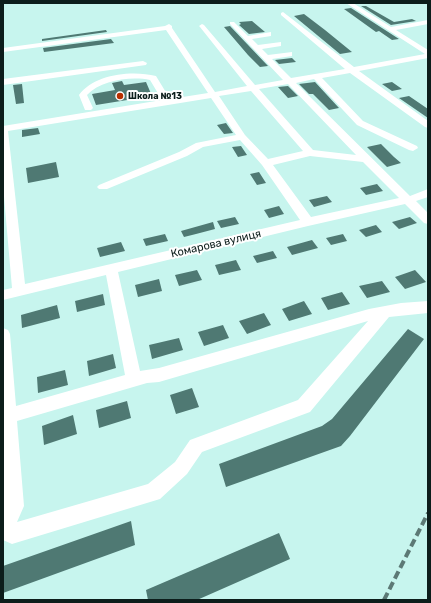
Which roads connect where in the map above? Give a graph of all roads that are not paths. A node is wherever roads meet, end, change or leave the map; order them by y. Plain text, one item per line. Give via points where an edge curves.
1 (349, 3) edge
2 (283, 14) dead end
3 (428, 22) edge
4 (232, 23) dead end
5 (202, 26) dead end
6 (389, 29) junction
7 (268, 34) dead end
8 (247, 38) junction
9 (278, 44) dead end
10 (257, 48) junction
11 (3, 50) edge
12 (289, 54) dead end
13 (428, 55) edge
14 (267, 58) junction
15 (143, 63) dead end
16 (352, 70) junction
17 (315, 76) junction
18 (289, 81) junction
19 (3, 82) edge
20 (253, 88) junction
21 (214, 95) junction
22 (167, 102) junction
23 (88, 108) dead end
24 (360, 123) junction
25 (428, 125) edge
26 (335, 128) junction
27 (3, 129) edge
28 (242, 137) junction
29 (413, 148) dead end
30 (310, 153) junction
31 (366, 159) junction
32 (266, 163) junction
33 (103, 187) dead end
34 (428, 194) edge
35 (409, 200) junction
36 (428, 220) edge
37 (308, 222) junction
38 (112, 269) junction
39 (19, 291) junction
40 (3, 295) edge
41 (428, 307) edge
42 (385, 312) junction
43 (3, 334) edge
44 (134, 380) junction
45 (8, 416) junction
46 (3, 521) edge
47 (3, 530) edge

1 - 6 street
2 - 16 street
3 - 6 street
4 - 8 street via 243,29
5 - 20 street
6 - 13 street
7 - 8 street
8 - 10 street
9 - 10 street
10 - 14 street
11 - 21 street via 168,27
12 - 14 street
13 - 16 street
14 - 18 street
15 - 19 street
16 - 17 street
16 - 25 street
17 - 18 street
17 - 24 street
18 - 20 street
18 - 26 street
20 - 21 street
20 - 30 street
21 - 22 street
21 - 28 street
22 - 23 street via 153,78 138,76 112,79 85,90 83,95
22 - 27 street
24 - 26 street
24 - 29 street
26 - 31 street
27 - 39 street
28 - 32 street
28 - 33 street via 200,144 183,154
30 - 31 street
30 - 32 street
31 - 35 street
32 - 37 street
34 - 35 street, Комарова вулиця
35 - 36 street
35 - 37 street, Комарова вулиця
37 - 38 street, Комарова вулиця
38 - 39 street, Комарова вулиця
38 - 44 street
39 - 40 street, Комарова вулиця
41 - 42 street
42 - 44 street
42 - 47 street via 304,406 196,446 181,468 152,492 12,534
43 - 45 street
44 - 45 street
45 - 46 street via 14,506 10,517

